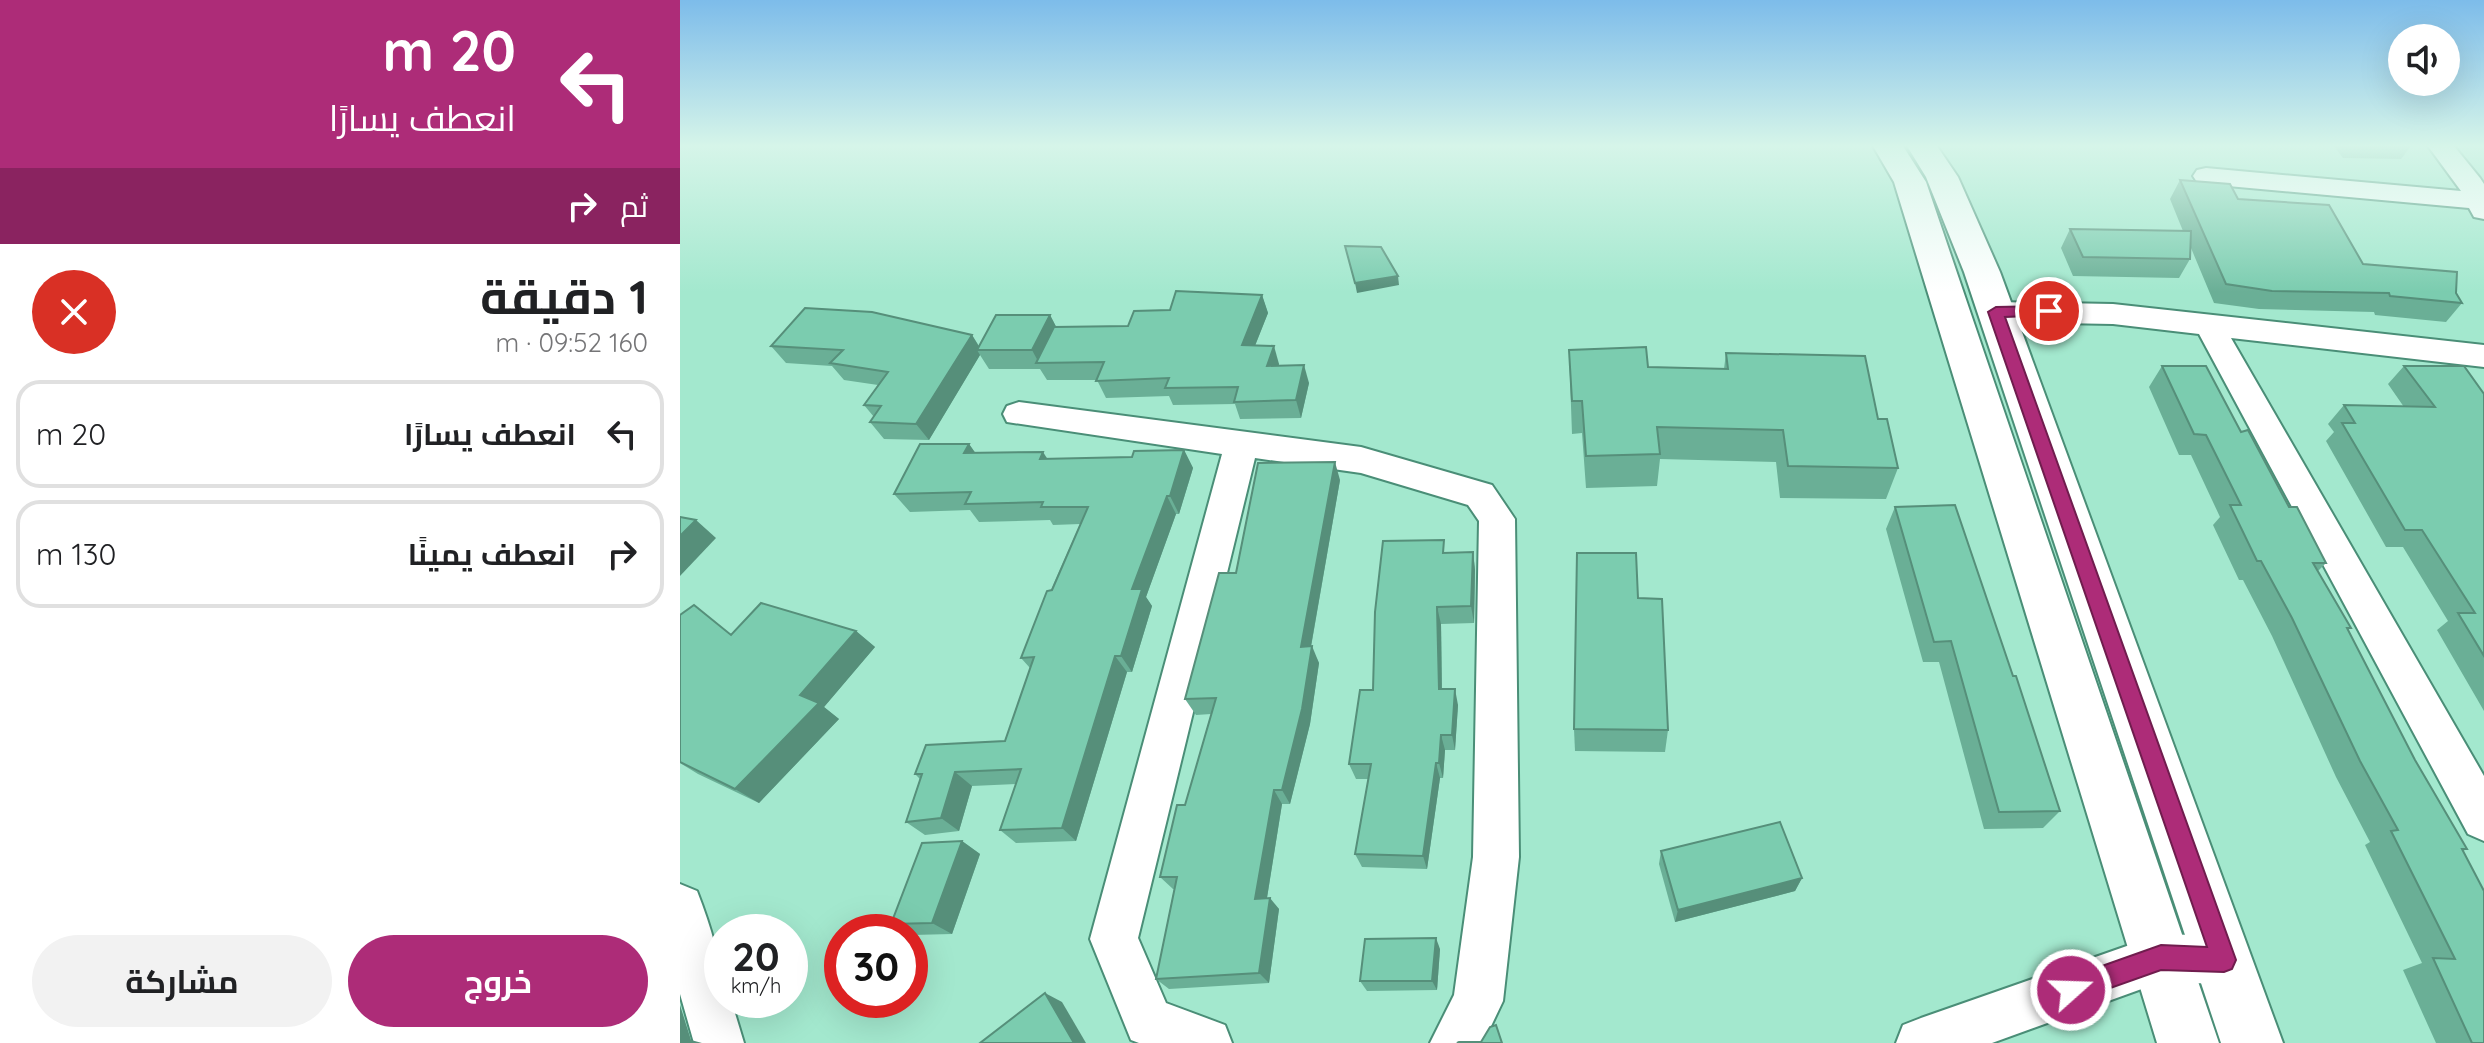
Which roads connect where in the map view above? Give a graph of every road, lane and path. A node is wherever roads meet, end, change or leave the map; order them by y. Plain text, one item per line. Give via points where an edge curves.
1 (1914, 195) edge
2 (1950, 195) edge
3 (2378, 195) edge
4 (2482, 206) edge
5 (1996, 312) junction
6 (2209, 325) junction
7 (2484, 356) edge
8 (1019, 414) dead end
9 (1242, 442) junction
10 (2484, 819) edge
11 (680, 908) edge
12 (2161, 958) junction
13 (2224, 960) junction
14 (719, 1043) edge
15 (1207, 1043) edge
16 (1455, 1043) edge
17 (1921, 1043) edge
18 (2188, 1043) edge
19 (2252, 1043) edge

1 - 12 main road
2 - 5 main road
3 - 4 street
5 - 6 street via 2113,314
5 - 13 main road
6 - 7 street
6 - 10 street
8 - 9 street
9 - 15 street via 1114,939 1149,1022
9 - 16 street via 1361,460 1480,495 1497,519 1496,857 1478,1001
11 - 14 street
12 - 13 street
12 - 17 street
12 - 18 main road
13 - 19 main road

